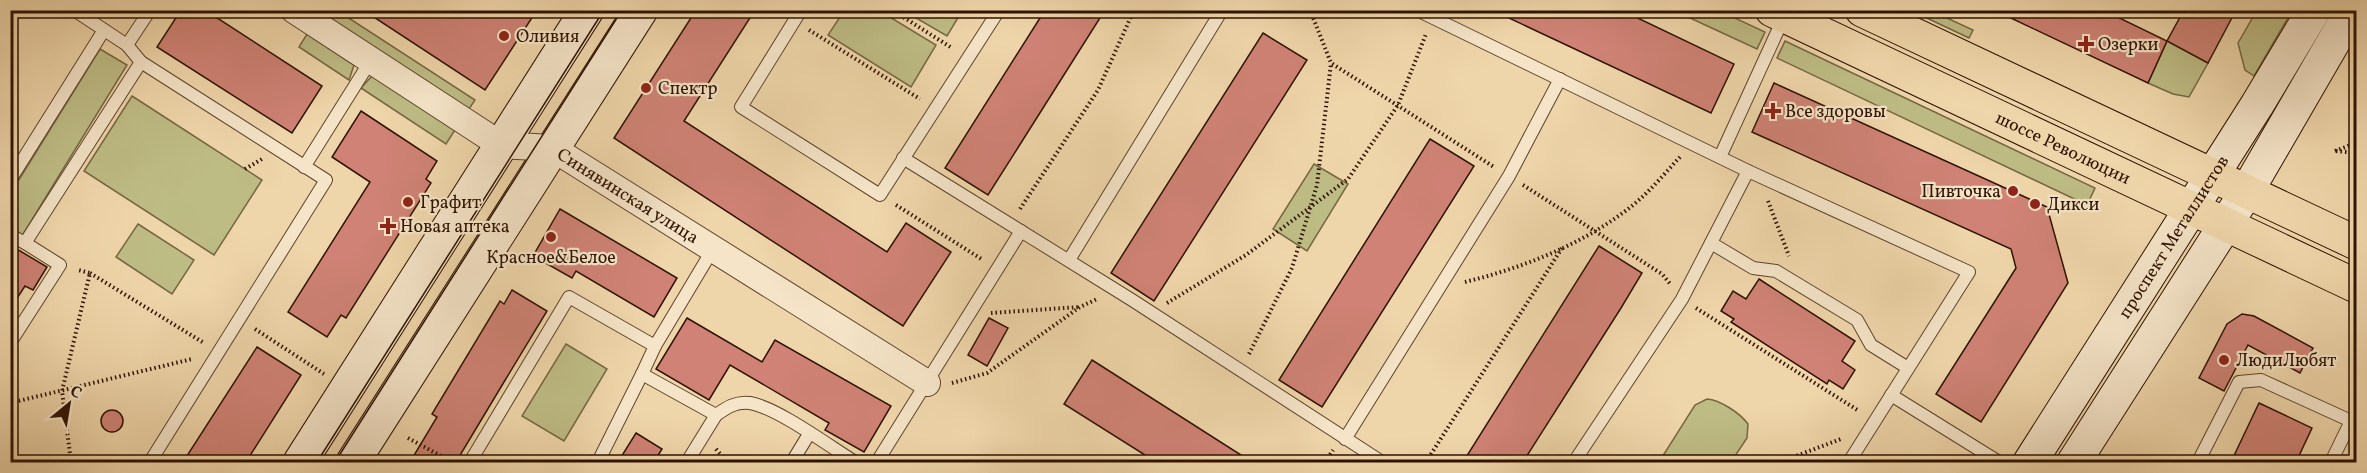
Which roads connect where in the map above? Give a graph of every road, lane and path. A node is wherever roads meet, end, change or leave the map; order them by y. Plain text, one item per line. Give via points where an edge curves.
1 (74, 10) edge
2 (150, 10) edge
3 (294, 10) edge
4 (587, 10) edge
5 (641, 10) edge
6 (892, 10) edge
7 (999, 10) edge
8 (1134, 10) edge
9 (1222, 10) edge
10 (1310, 10) edge
11 (1417, 10) edge
12 (1862, 10) edge
13 (2314, 10) edge
14 (2352, 10) edge
15 (1778, 13) edge
16 (1433, 14) edge
17 (798, 16) edge
18 (104, 30) junction
19 (127, 45) junction
20 (968, 58) junction
21 (371, 60) junction
22 (141, 62) junction
23 (1332, 63) junction
24 (1560, 79) junction
25 (1398, 105) junction
26 (935, 109) junction
27 (1693, 143) junction
28 (2356, 143) edge
29 (501, 145) junction
30 (552, 148) junction
31 (2356, 153) edge
32 (1720, 157) junction
33 (903, 158) junction
34 (304, 167) junction
35 (1753, 173) junction
36 (1509, 176) junction
37 (2212, 176) junction
38 (10, 180) edge
39 (2247, 191) junction
40 (880, 195) junction
41 (1310, 208) junction
42 (2192, 208) junction
43 (2226, 224) junction
44 (1015, 228) junction
45 (1594, 231) junction
46 (10, 235) edge
47 (25, 243) junction
48 (1711, 243) junction
49 (2356, 243) edge
50 (1562, 248) junction
51 (713, 249) junction
52 (1069, 260) junction
53 (60, 265) junction
54 (997, 268) junction
55 (90, 273) junction
56 (1441, 285) junction
57 (1799, 285) junction
58 (2356, 286) edge
59 (1682, 299) junction
60 (1151, 313) junction
61 (968, 314) junction
62 (239, 319) junction
63 (10, 343) edge
64 (655, 346) junction
65 (219, 352) junction
66 (1908, 368) junction
67 (1240, 371) junction
68 (642, 374) junction
69 (325, 375) dead end
70 (927, 383) junction
71 (62, 391) junction
72 (1891, 395) junction
73 (10, 403) edge
74 (716, 415) junction
75 (1875, 421) junction
76 (809, 434) junction
77 (1866, 436) junction
78 (408, 438) dead end
79 (1345, 439) junction
80 (2036, 460) edge
81 (71, 462) edge
82 (150, 462) edge
83 (300, 462) edge
84 (353, 462) edge
85 (452, 462) edge
86 (470, 462) edge
87 (598, 462) edge
88 (687, 462) edge
89 (792, 462) edge
90 (855, 462) edge
91 (877, 462) edge
92 (1382, 462) edge
93 (1425, 462) edge
94 (1574, 462) edge
95 (1780, 462) edge
96 (1849, 462) edge
97 (1999, 462) edge
98 (2073, 462) edge
99 (2198, 462) edge
100 (2331, 462) edge

1 - 18 lane
2 - 19 lane
3 - 21 street, Синявинская улица
4 - 29 main road
5 - 30 main road
6 - 20 path
7 - 20 lane
8 - 44 path via 1098,90
9 - 52 lane
10 - 23 path
11 - 16 lane
12 - 37 main road
13 - 37 main road, проспект Металлистов
14 - 39 main road, проспект Металлистов
15 - 32 lane
15 - 42 main road, шоссе Революции
16 - 24 lane
16 - 25 path
17 - 26 path
17 - 40 lane via 741,107
18 - 19 lane
18 - 38 lane
19 - 22 lane
20 - 26 lane
21 - 29 street, Синявинская улица
21 - 34 lane
22 - 34 lane
22 - 47 lane
23 - 25 path
23 - 41 path via 1317,184
24 - 27 lane
24 - 36 lane
25 - 36 path
25 - 41 path via 1348,179
26 - 33 lane
27 - 32 lane
27 - 45 path via 1629,208
28 - 31 path via 2336,151
29 - 30 street, Синявинская улица
29 - 83 main road
30 - 51 street, Синявинская улица
30 - 84 main road
32 - 35 lane
33 - 40 lane
33 - 44 lane
34 - 62 lane via 326,180
35 - 48 lane
35 - 57 path
35 - 66 lane via 1969,272
36 - 45 path
36 - 56 lane
37 - 39 main road
37 - 42 main road, проспект Металлистов
39 - 43 main road, проспект Металлистов
39 - 49 main road
40 - 54 path
41 - 60 path via 1246,255
41 - 67 path via 1292,268
42 - 43 main road, шоссе Революции
42 - 80 main road, проспект Металлистов
43 - 58 main road, шоссе Революции
43 - 98 main road, проспект Металлистов
44 - 52 lane
44 - 54 lane
45 - 50 path
45 - 59 path via 1662,274
46 - 47 lane
47 - 53 lane
48 - 57 lane via 1753,268 1776,271
48 - 59 lane
50 - 56 path via 1488,276
50 - 93 path
51 - 64 lane
51 - 70 street, Синявинская улица
52 - 60 lane
53 - 55 path
53 - 63 lane
54 - 61 lane
55 - 65 path
55 - 71 path
56 - 79 lane
57 - 66 lane via 1857,320 1871,345
59 - 75 path
59 - 94 lane
60 - 67 lane
61 - 70 lane
61 - 70 path via 1080,306 987,373 935,388
62 - 65 lane
62 - 69 path
64 - 68 lane
64 - 86 lane via 569,297
65 - 71 path
65 - 82 lane
66 - 72 lane
67 - 79 lane
68 - 74 lane
68 - 87 lane
70 - 91 lane
71 - 73 path
71 - 81 path
72 - 75 lane
72 - 97 lane
74 - 76 lane via 730,405 749,403
74 - 88 lane
75 - 77 lane
76 - 89 lane
76 - 90 lane
77 - 95 path via 1835,440
77 - 96 lane
78 - 85 path
79 - 92 lane
99 - 100 lane via 2239,382 2261,380 2351,421

